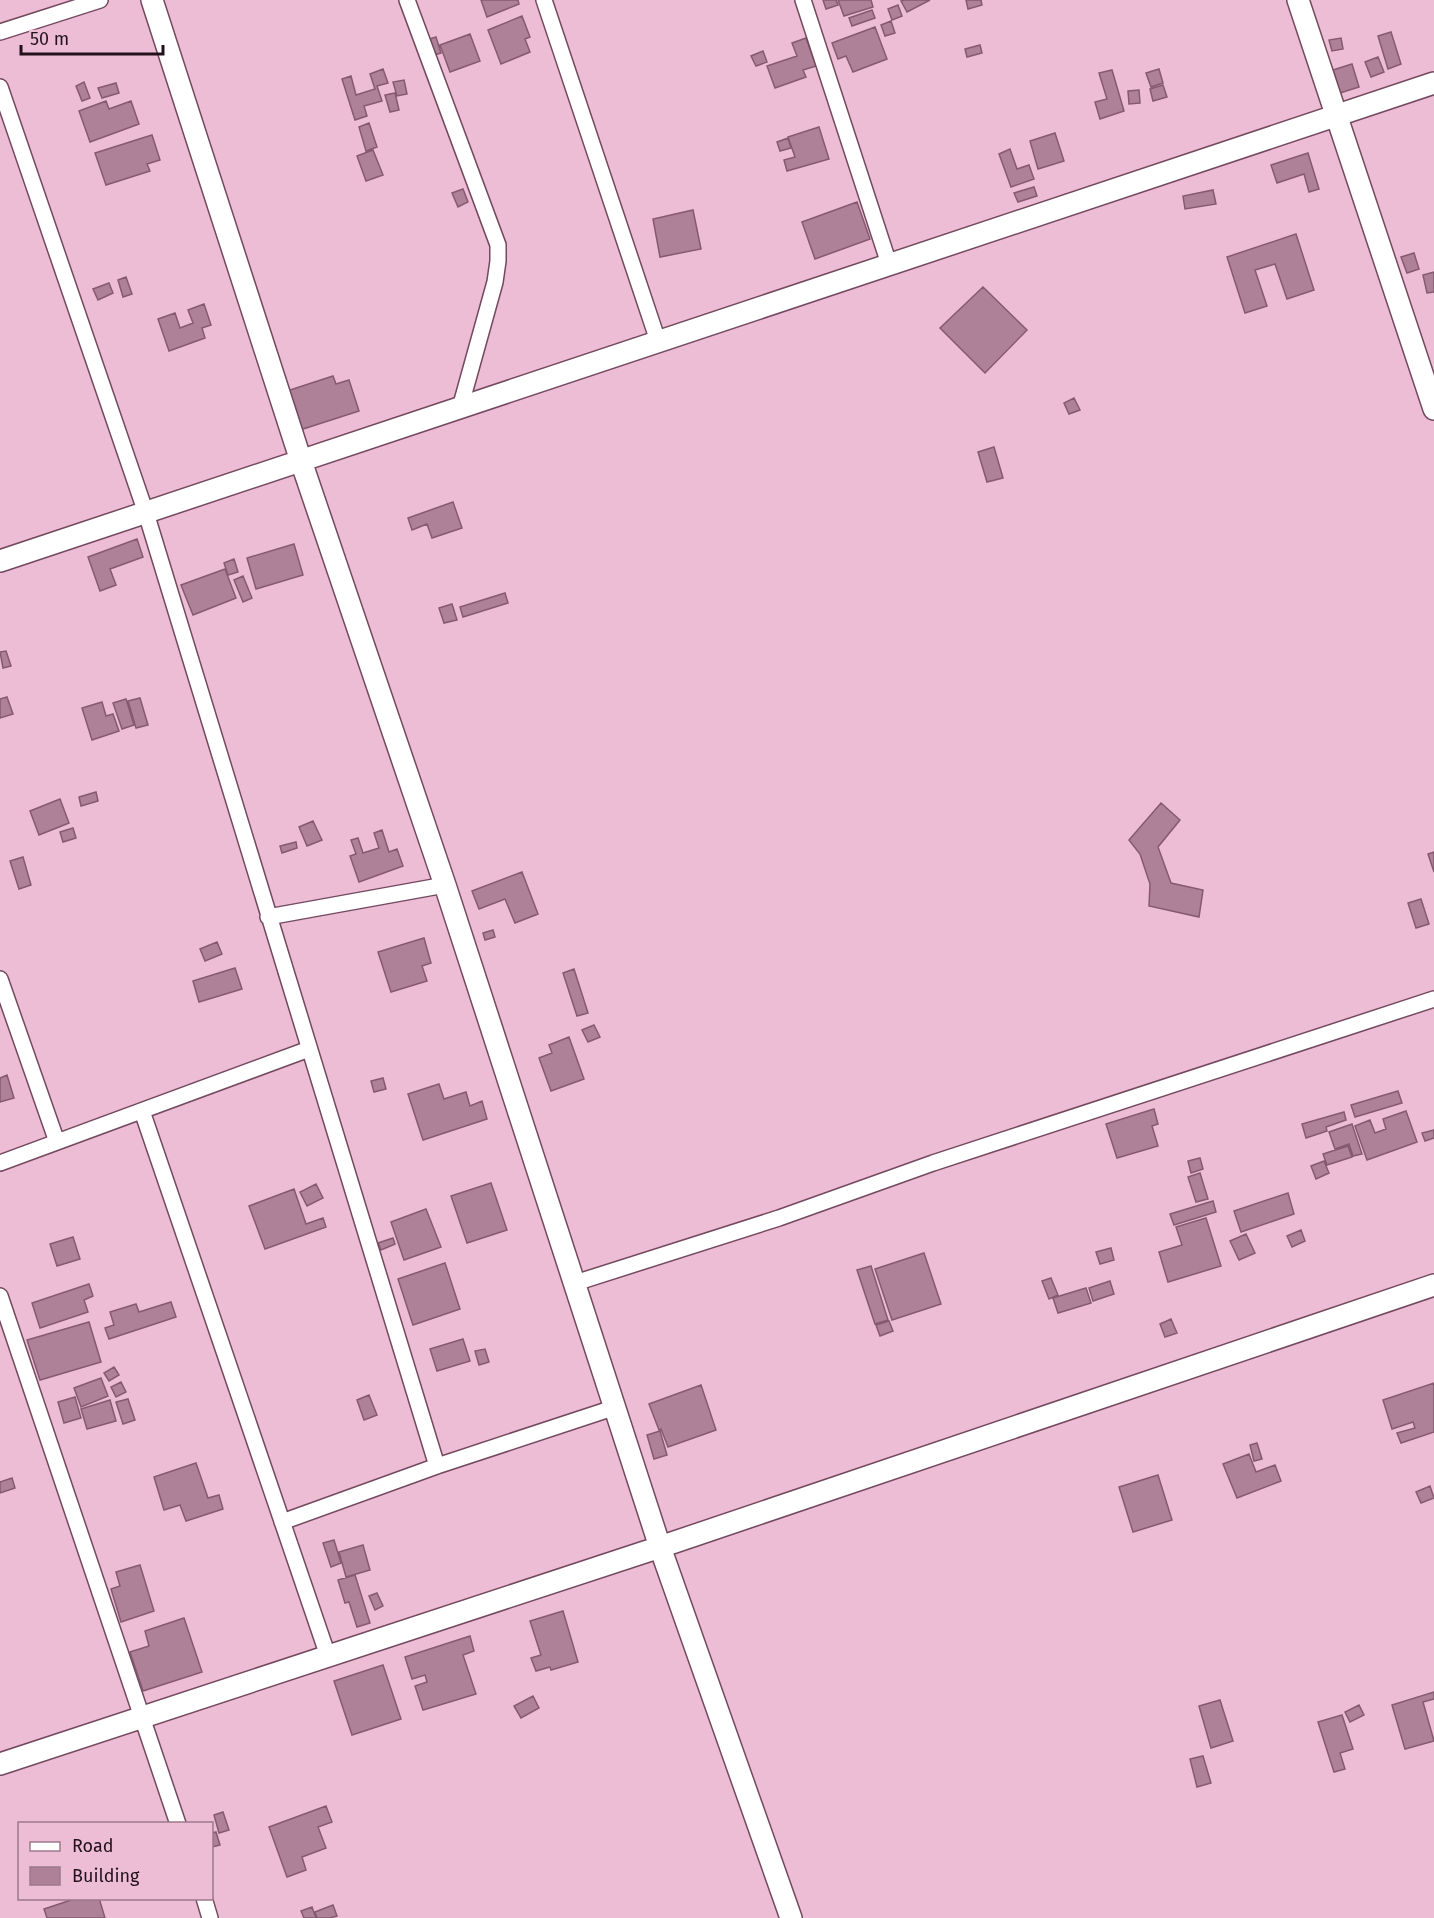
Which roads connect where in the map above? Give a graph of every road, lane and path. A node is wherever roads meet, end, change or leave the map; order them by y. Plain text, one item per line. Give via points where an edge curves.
1 (100, 0) edge
2 (152, 0) edge
3 (406, 0) edge
4 (544, 0) edge
5 (802, 0) edge
6 (1298, 0) edge
7 (0, 32) edge
8 (1434, 82) edge
9 (0, 87) edge
10 (1337, 115) junction
11 (889, 264) junction
12 (658, 341) junction
13 (460, 408) junction
14 (1434, 409) edge
15 (301, 461) junction
16 (146, 513) junction
17 (0, 561) edge
18 (445, 885) junction
19 (268, 917) junction
20 (0, 979) edge
21 (1434, 999) edge
22 (309, 1049) junction
23 (142, 1111) junction
24 (57, 1142) junction
25 (0, 1163) edge
26 (575, 1283) junction
27 (1434, 1285) edge
28 (0, 1296) edge
29 (616, 1407) junction
30 (437, 1466) junction
31 (282, 1522) junction
32 (660, 1547) junction
33 (328, 1656) junction
34 (142, 1717) junction
35 (0, 1764) edge
36 (177, 1822) edge
37 (204, 1900) edge
38 (210, 1918) edge
39 (791, 1918) edge

1 - 7 street
2 - 15 street
3 - 13 street via 498,245 495,282
4 - 12 street
5 - 11 street
6 - 10 street
8 - 10 street
9 - 16 street
10 - 11 street
10 - 14 street
11 - 12 street
12 - 13 street
13 - 15 street
15 - 16 street
15 - 18 street
16 - 17 street
16 - 19 street
18 - 19 street
18 - 26 street
19 - 22 street
20 - 24 street
21 - 26 street
22 - 23 street
22 - 30 street
23 - 24 street
23 - 31 street
24 - 25 street
26 - 29 street
27 - 32 street
28 - 34 street
29 - 30 street
29 - 32 street
30 - 31 street
31 - 33 street
32 - 33 street
32 - 39 street
33 - 34 street
34 - 35 street
34 - 36 street
37 - 38 street

